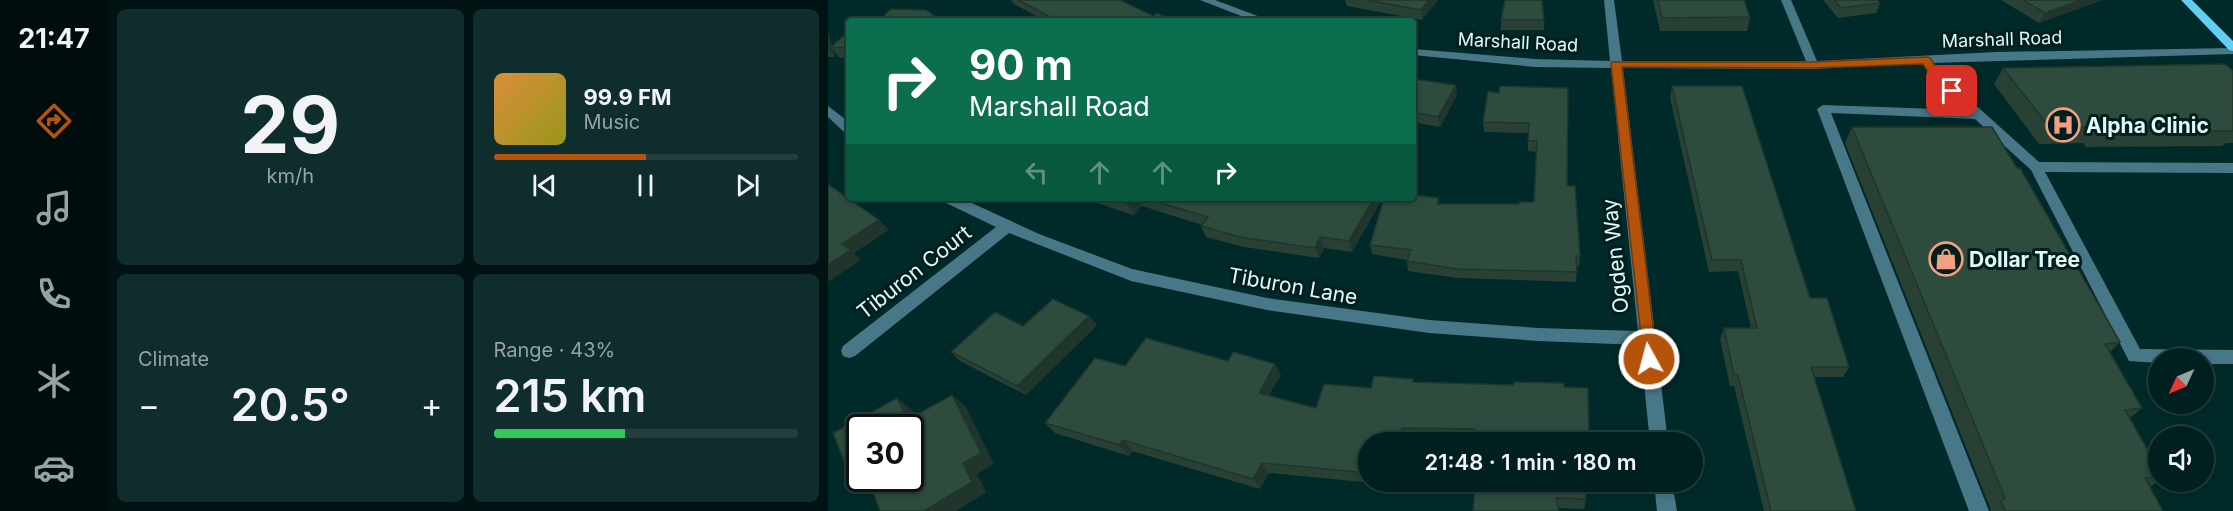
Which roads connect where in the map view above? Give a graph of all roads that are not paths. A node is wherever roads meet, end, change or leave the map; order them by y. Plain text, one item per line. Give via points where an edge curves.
1 (1205, 0) edge
2 (1609, 0) edge
3 (1786, 0) edge
4 (2186, 0) edge
5 (1256, 18) edge
6 (2233, 49) edge
7 (1416, 52) edge
8 (1926, 61) junction
9 (1616, 64) junction
10 (1813, 65) junction
11 (828, 110) edge
12 (1978, 115) junction
13 (846, 126) edge
14 (2036, 167) junction
15 (2233, 168) edge
16 (955, 201) edge
17 (1006, 227) junction
18 (1647, 338) junction
19 (849, 351) dead end
20 (2233, 357) edge
21 (1658, 432) edge
22 (1665, 492) edge
23 (1667, 511) edge
24 (1979, 511) edge

1 - 5 street
2 - 9 street, Ogden Way
3 - 10 street
4 - 6 main road
6 - 8 street, Marshall Road
7 - 9 street, Marshall Road via 1525,62
8 - 10 street, Marshall Road
8 - 12 street via 1938,78
9 - 10 street, Marshall Road
9 - 18 street, Ogden Way
11 - 13 street
12 - 14 street
12 - 24 street via 1823,109
14 - 15 street
14 - 20 street via 2135,356
16 - 17 street, Tiburon Lane
17 - 18 street, Tiburon Lane via 1123,272 1259,303 1459,331
17 - 19 street, Tiburon Court
18 - 21 street, Ogden Way
22 - 23 street

